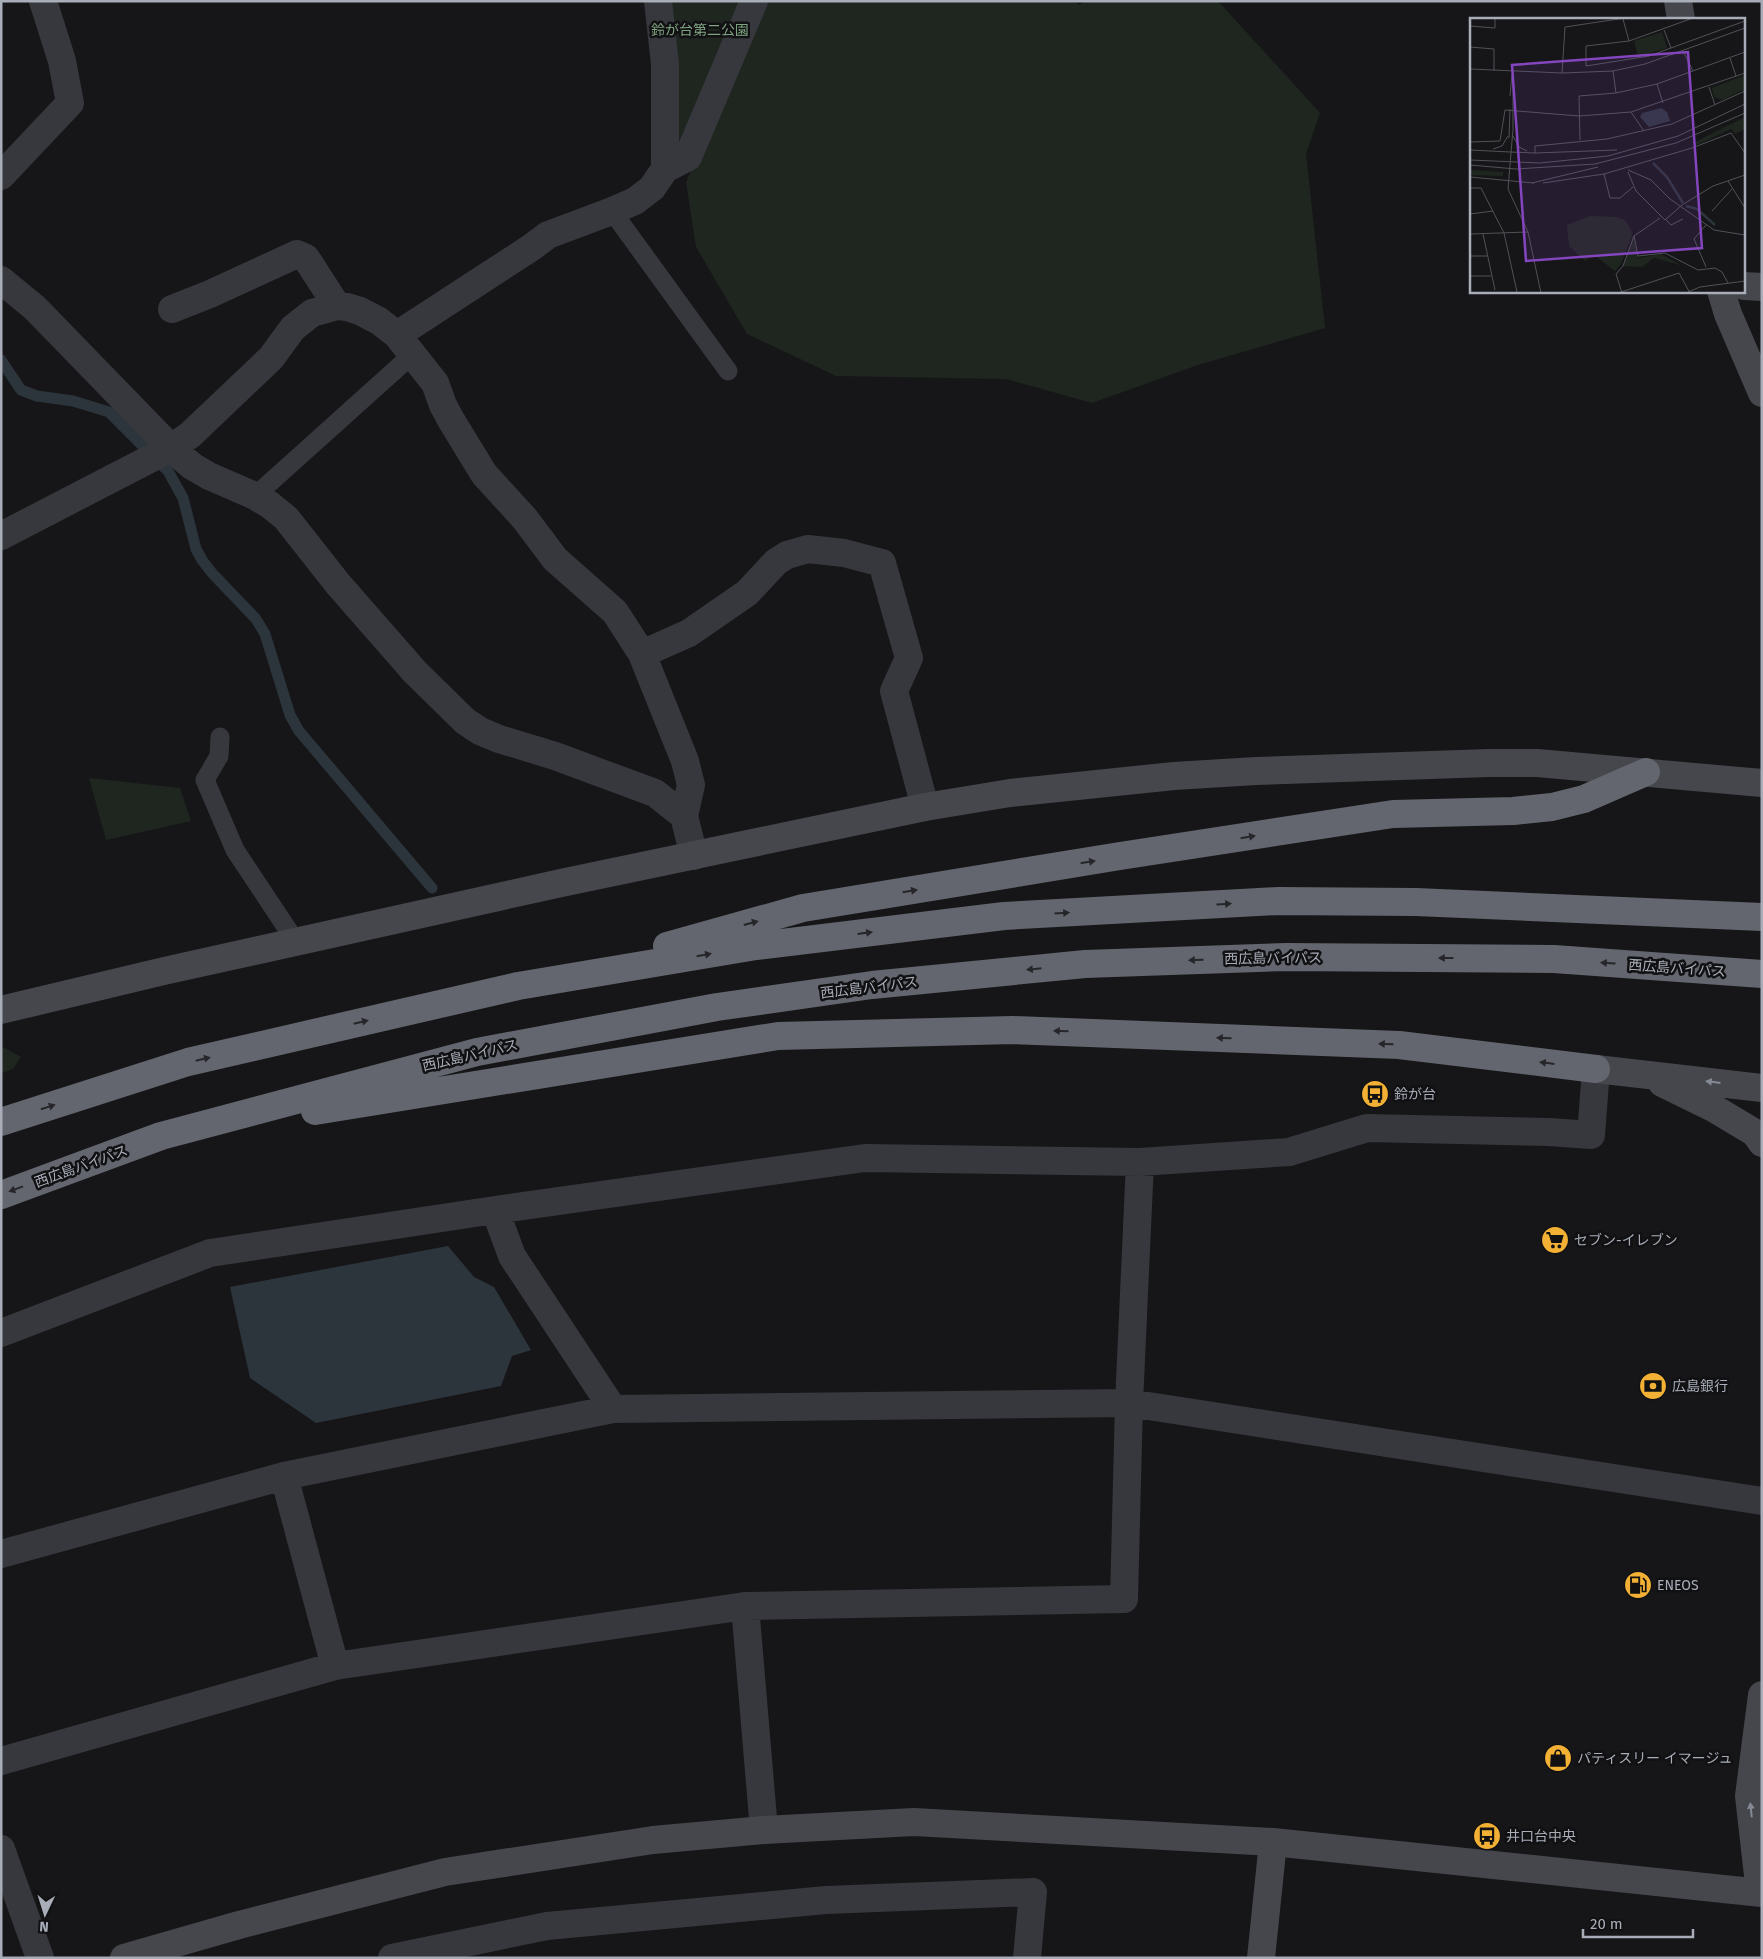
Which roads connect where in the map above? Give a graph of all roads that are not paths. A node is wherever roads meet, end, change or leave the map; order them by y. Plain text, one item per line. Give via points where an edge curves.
1 (43, 1) edge
2 (658, 1) edge
3 (754, 1) edge
4 (1678, 1) edge
5 (1681, 18) edge
6 (665, 169) junction
7 (1, 176) edge
8 (612, 211) junction
9 (1, 280) edge
10 (1746, 286) edge
11 (1762, 287) edge
12 (1721, 292) edge
13 (337, 306) junction
14 (172, 309) dead end
15 (405, 344) junction
16 (728, 371) dead end
17 (1762, 392) edge
18 (160, 454) junction
19 (256, 496) junction
20 (1, 536) edge
21 (642, 654) junction
22 (220, 737) dead end
23 (1646, 772) junction
24 (1762, 783) edge
25 (925, 807) junction
26 (684, 816) junction
27 (694, 856) junction
28 (1762, 918) edge
29 (296, 942) junction
30 (1762, 974) edge
31 (518, 986) junction
32 (1, 1010) edge
33 (1596, 1069) junction
34 (1643, 1074) junction
35 (1762, 1088) edge
36 (1, 1122) edge
37 (161, 1136) junction
38 (1762, 1143) edge
39 (1140, 1162) junction
40 (1, 1195) edge
41 (495, 1210) junction
42 (1, 1333) edge
43 (1129, 1403) junction
44 (613, 1409) junction
45 (284, 1476) junction
46 (1762, 1501) edge
47 (1, 1554) edge
48 (745, 1606) junction
49 (335, 1666) junction
50 (1762, 1695) edge
51 (1, 1761) edge
52 (764, 1830) junction
53 (1273, 1842) junction
54 (1, 1850) edge
55 (1761, 1891) edge
56 (40, 1958) edge
57 (124, 1958) edge
58 (392, 1958) edge
59 (1027, 1958) edge
60 (1260, 1958) edge

1 - 7 street via 62,61 70,103
2 - 6 street via 665,64
3 - 6 street via 688,157
4 - 5 street
6 - 8 street via 652,188 635,201
8 - 15 street via 548,235
8 - 16 lane
9 - 18 street via 35,308
10 - 11 street
12 - 17 street
13 - 14 street via 306,258 297,254
13 - 15 street via 360,311
13 - 18 street via 312,313 302,320 271,358 190,435
15 - 19 lane
15 - 21 street via 435,383 468,451 484,474 555,559 615,612
18 - 19 street
18 - 20 street
19 - 26 street via 286,518 338,584 415,672 465,721 480,731 655,793
21 - 25 street via 689,633 747,593 776,562 787,555 808,549 844,553 882,563 908,658 894,691
21 - 26 street via 685,761 691,785
22 - 29 lane via 219,756 205,780 235,850
23 - 24 street
23 - 25 street via 1537,763 1338,767 1174,776 1002,794
31 -> 23 highway via 804,908 1393,814 1552,807 1584,798
25 - 27 street
26 - 27 street
27 - 29 street
31 -> 28 highway via 756,946 1004,916 1092,911 1278,901 1416,902
29 - 32 street
30 -> 37 highway, 西広島バイパス via 1554,959 1286,957 1085,964 872,985 717,1007 477,1052
36 -> 31 highway via 188,1062
33 - 34 street
33 -> 37 highway via 1399,1045 1013,1030 778,1036
33 - 39 street via 1591,1135 1367,1128 1289,1152
35 -> 34 street
34 - 38 street via 1715,1109 1755,1133
37 -> 40 highway, 西広島バイパス
39 - 41 street via 866,1158
39 - 43 street
41 - 42 street via 210,1254
41 - 44 street via 512,1256
43 - 44 street
43 - 46 street
43 - 48 street via 1124,1599
44 - 45 street
45 - 47 street
45 - 49 street
48 - 49 street
48 - 52 street
49 - 51 street
55 -> 50 street via 1749,1796
52 - 53 street via 914,1822
52 - 57 street via 653,1840 445,1872
53 - 55 street
53 - 60 street
54 - 56 street
58 - 59 street via 547,1926 826,1900 1033,1892

